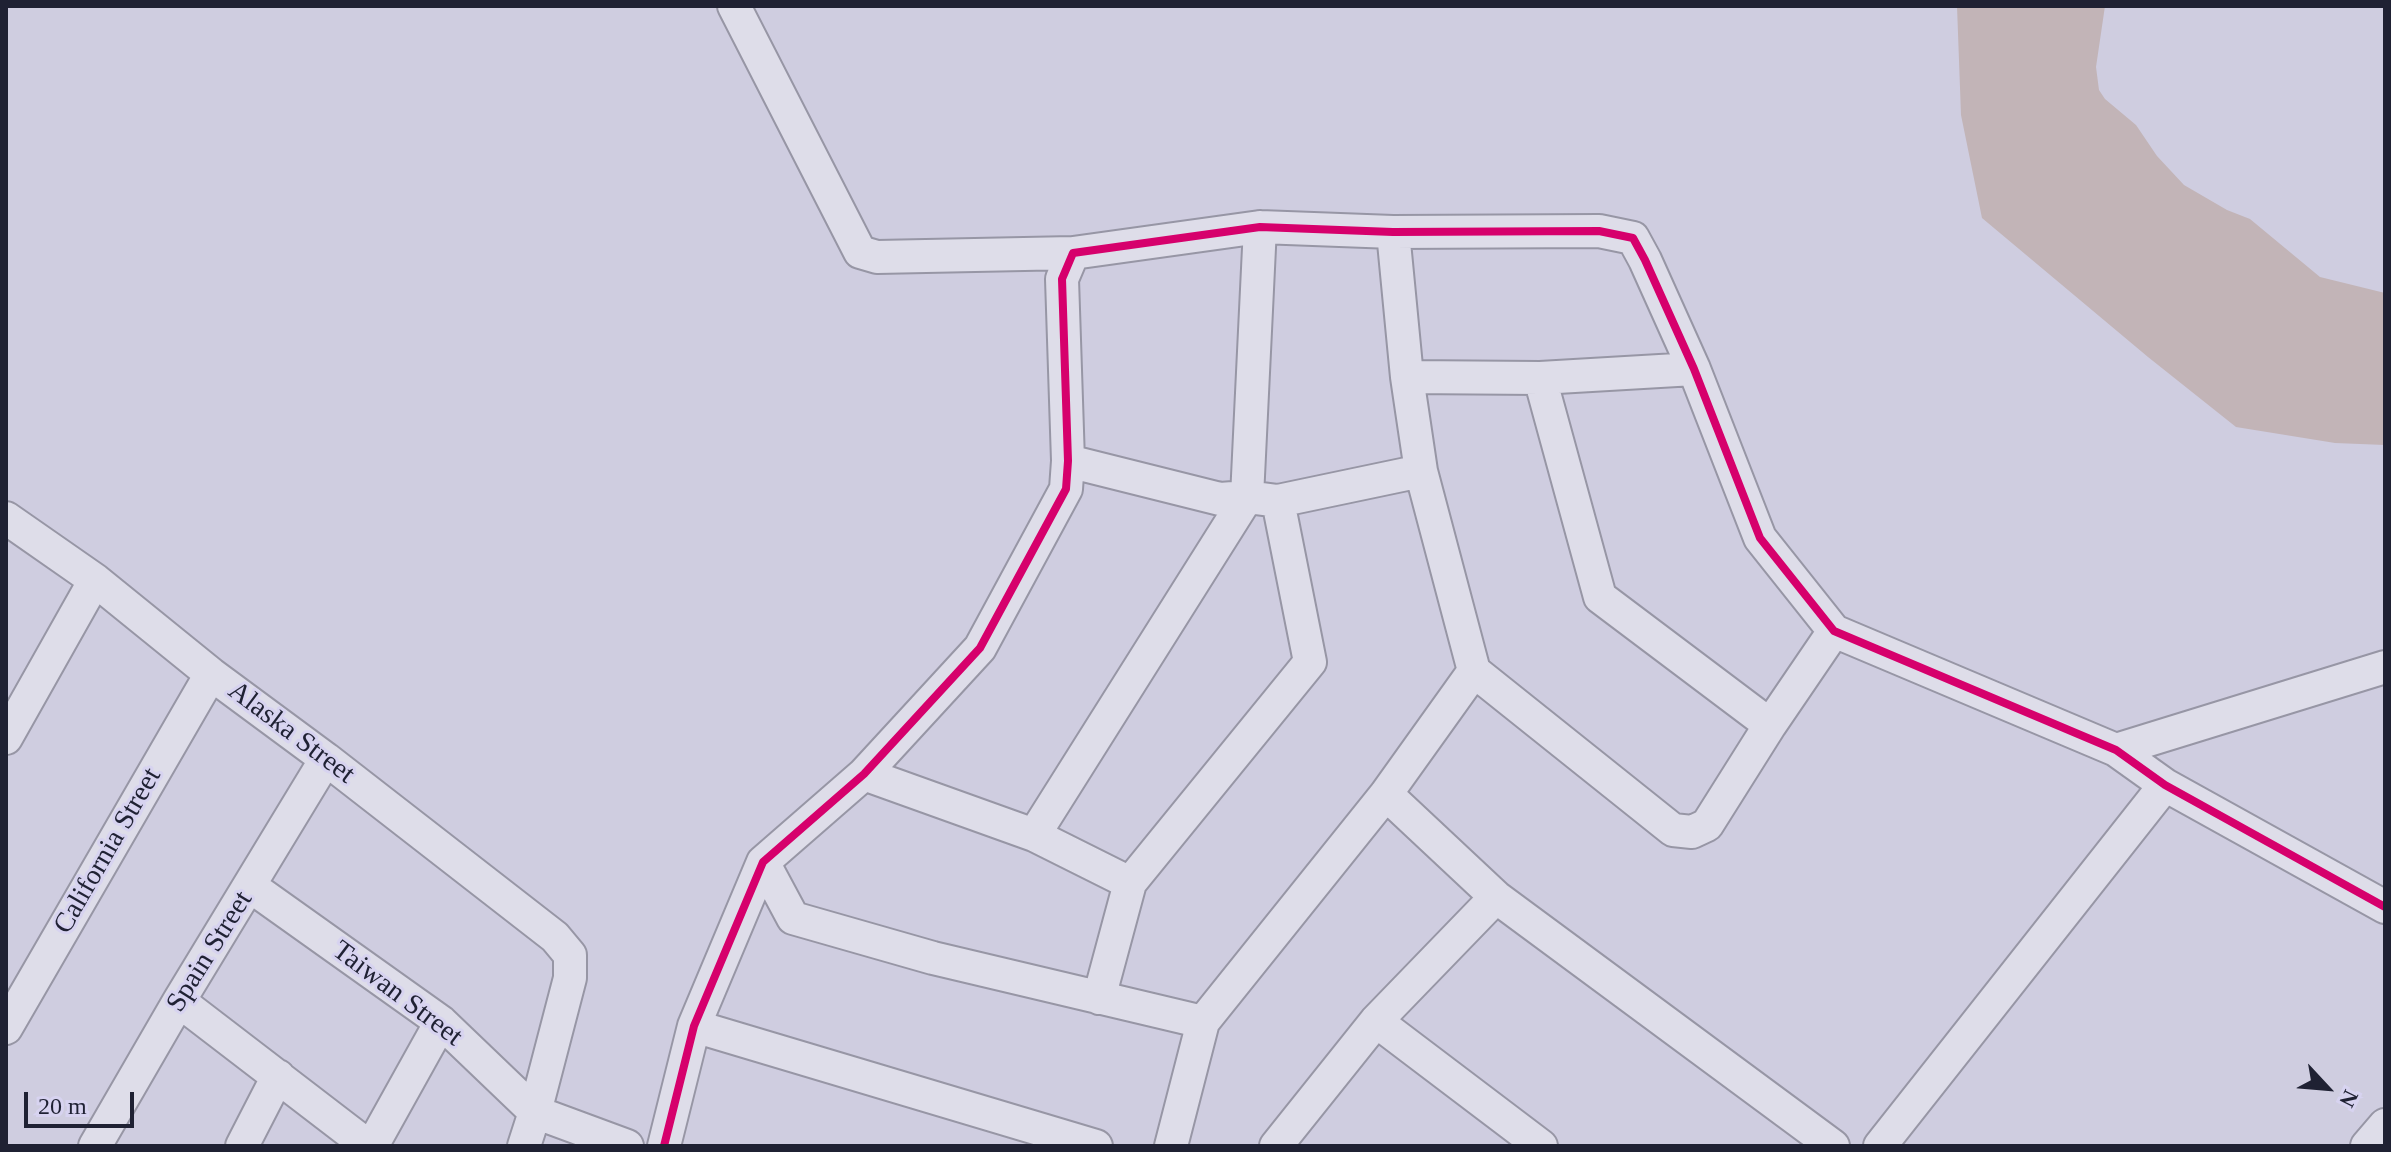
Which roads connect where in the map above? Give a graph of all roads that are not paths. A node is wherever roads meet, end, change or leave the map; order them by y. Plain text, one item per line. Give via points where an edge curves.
1 (734, 6) edge
2 (1260, 227) junction
3 (1393, 232) junction
4 (1073, 253) junction
5 (1694, 369) junction
6 (1407, 377) junction
7 (1540, 378) junction
8 (1068, 461) junction
9 (1421, 471) junction
10 (1262, 499) junction
11 (6, 518) edge
12 (95, 580) junction
13 (1834, 631) junction
14 (2385, 667) edge
15 (1474, 671) junction
16 (211, 674) junction
17 (1770, 725) junction
18 (6, 738) edge
19 (2116, 750) junction
20 (326, 759) junction
21 (864, 774) junction
22 (2165, 785) junction
23 (1386, 794) junction
24 (1034, 835) junction
25 (763, 862) junction
26 (1130, 883) junction
27 (250, 886) junction
28 (1496, 897) junction
29 (2385, 907) edge
30 (1099, 998) junction
31 (179, 1001) junction
32 (1376, 1021) junction
33 (441, 1022) junction
34 (1203, 1022) junction
35 (694, 1026) junction
36 (6, 1028) edge
37 (278, 1076) junction
38 (535, 1112) junction
39 (2385, 1125) edge
40 (95, 1146) edge
41 (242, 1146) edge
42 (370, 1146) edge
43 (524, 1146) edge
44 (627, 1146) edge
45 (664, 1146) edge
46 (1096, 1146) edge
47 (1171, 1146) edge
48 (1276, 1146) edge
49 (1541, 1146) edge
50 (1833, 1146) edge
51 (1880, 1146) edge
52 (2367, 1146) edge

1 - 4 street via 860,252 877,257
2 - 3 street
2 - 4 street
2 - 10 street
3 - 5 street via 1599,231 1633,238
3 - 6 street
4 - 8 street via 1062,279
5 - 7 street
5 - 13 street via 1760,538
6 - 7 street
6 - 9 street
7 - 17 street via 1600,597
8 - 10 street via 1220,499
8 - 21 street via 1066,489 980,648
9 - 10 street
9 - 15 street
10 - 24 street
10 - 26 street via 1310,662
11 - 12 street, Alaska Street
12 - 16 street, Alaska Street
12 - 18 street
13 - 17 street
13 - 19 street
14 - 19 street
15 - 17 street via 1673,830 1692,832 1707,825
15 - 23 street
16 - 20 street, Alaska Street
16 - 36 street, California Street
19 - 22 street
20 - 27 street, Spain Street
20 - 38 street, Alaska Street via 555,937 570,955 570,978
21 - 24 street
21 - 25 street
22 - 29 street
22 - 51 street
23 - 28 street
23 - 34 street
24 - 26 street
25 - 30 street via 793,918
25 - 35 street
26 - 30 street
27 - 31 street, Spain Street
27 - 33 street, Taiwan Street
28 - 32 street
28 - 50 street
30 - 34 street
31 - 37 street
31 - 40 street, Spain Street
32 - 48 street
32 - 49 street
33 - 38 street, Taiwan Street
33 - 42 street
34 - 47 street
35 - 45 street
35 - 46 street
37 - 41 street
37 - 42 street
38 - 43 street
38 - 44 street
39 - 52 street

